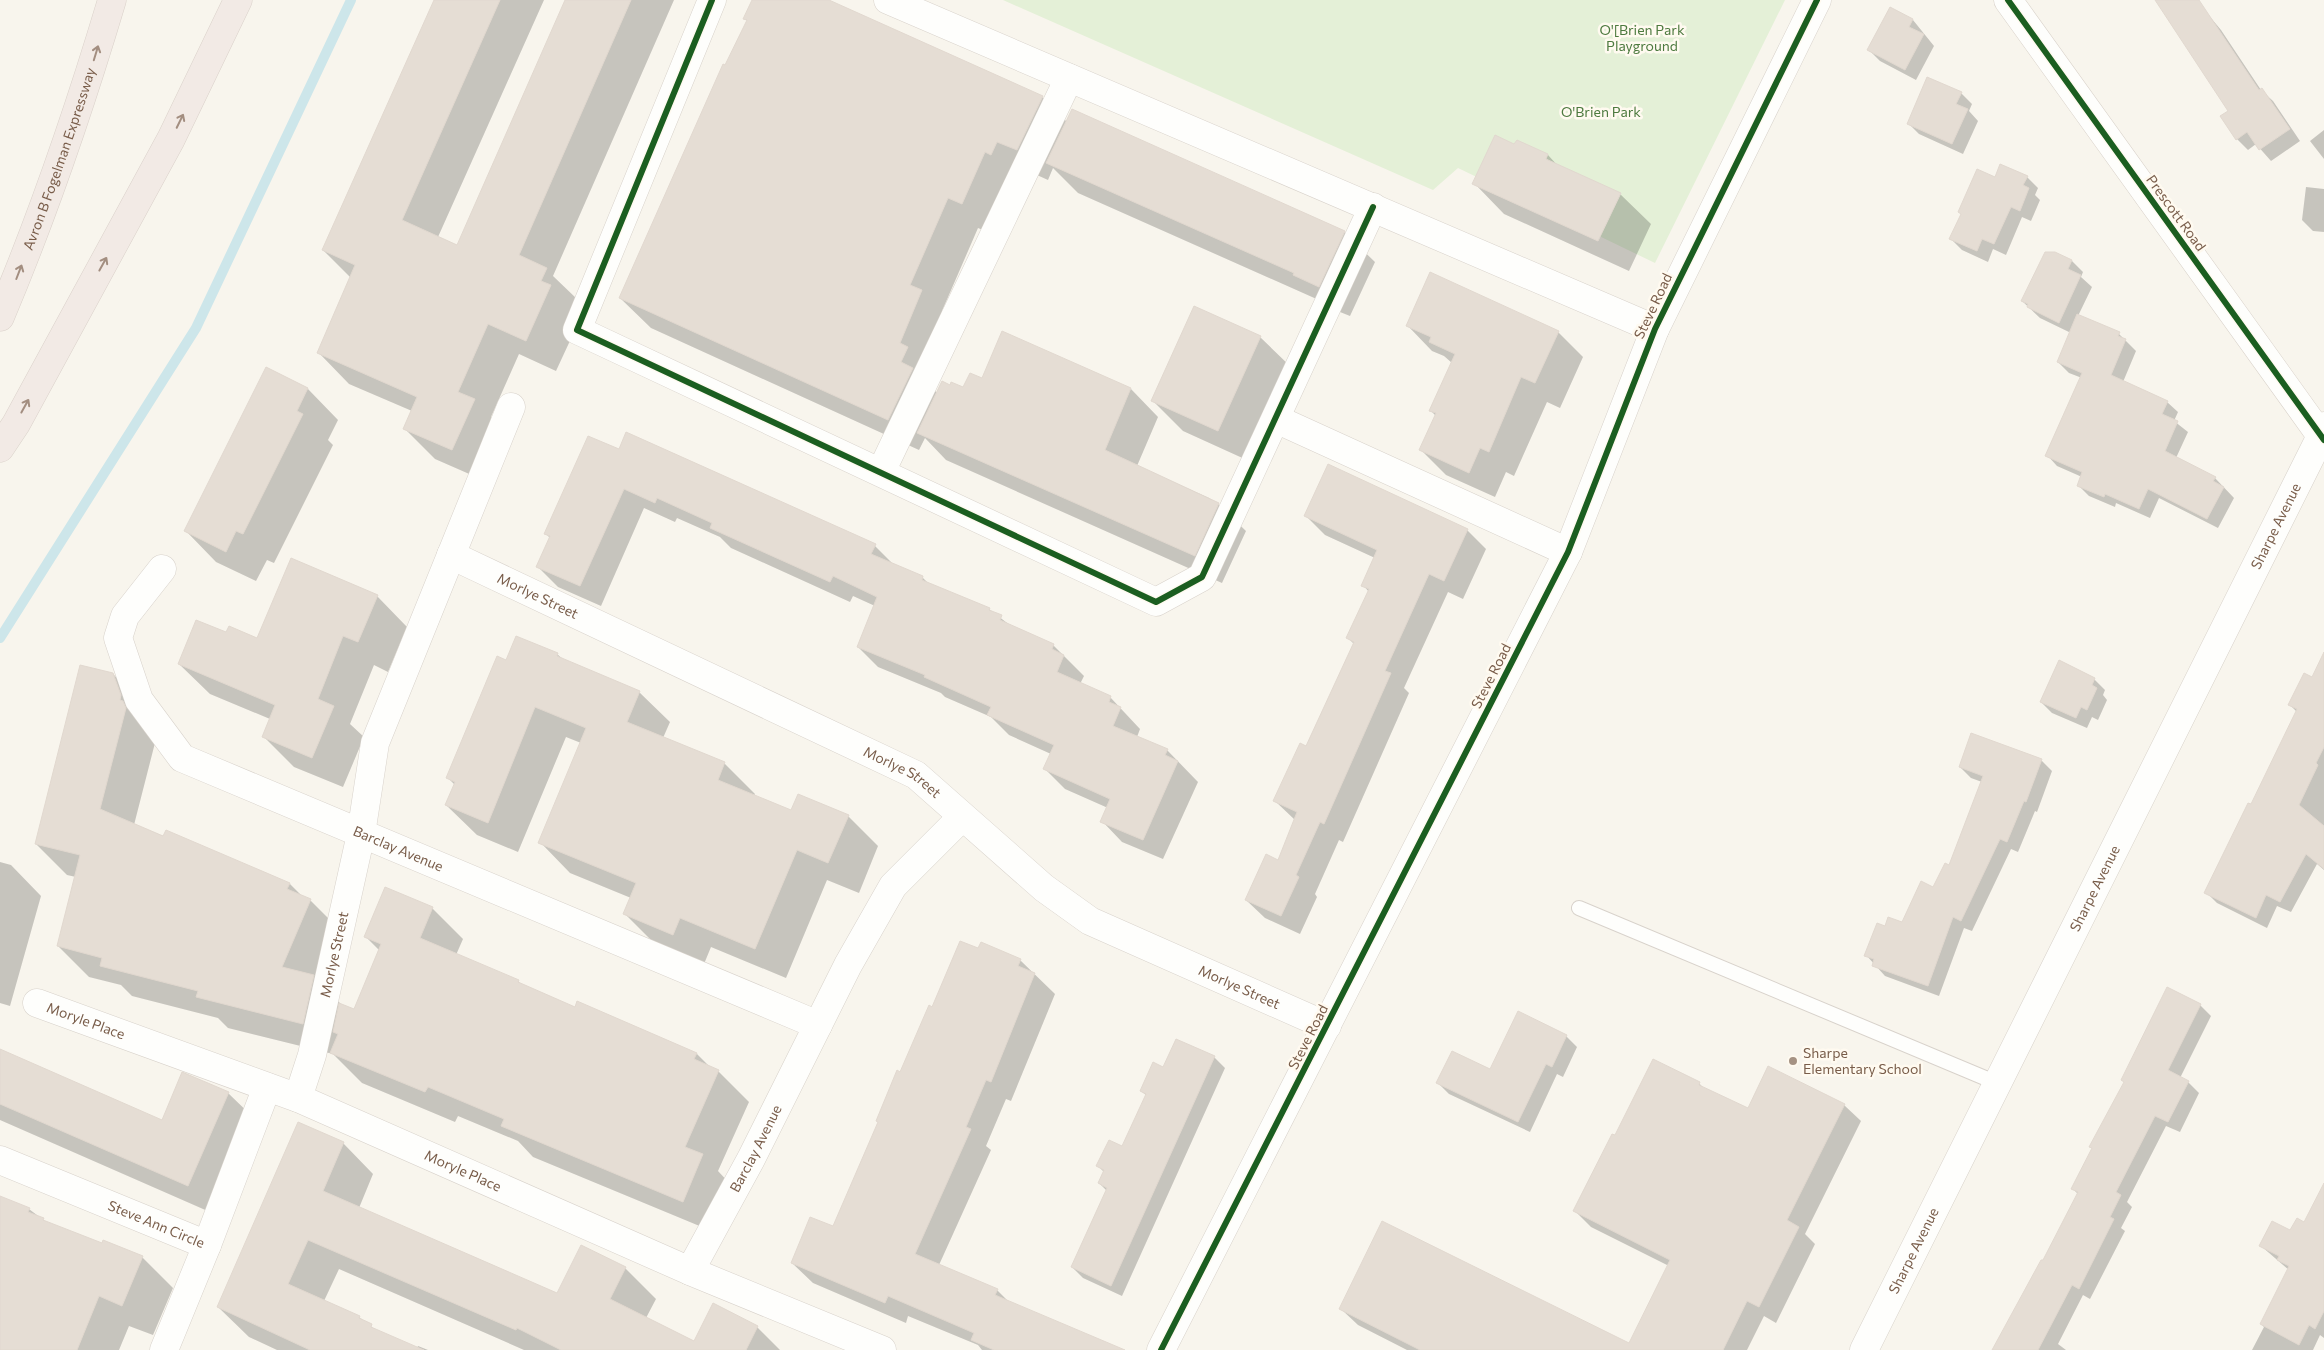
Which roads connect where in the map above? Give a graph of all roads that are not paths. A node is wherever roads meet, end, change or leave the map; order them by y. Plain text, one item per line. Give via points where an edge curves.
1 (112, 0) edge
2 (238, 0) edge
3 (712, 0) edge
4 (888, 0) edge
5 (1816, 0) edge
6 (2008, 0) edge
7 (1069, 78) junction
8 (1373, 208) junction
9 (0, 317) edge
10 (1655, 329) junction
11 (510, 407) dead end
12 (1276, 419) junction
13 (2323, 434) edge
14 (0, 448) edge
15 (880, 472) junction
16 (1568, 552) junction
17 (451, 555) junction
18 (162, 569) dead end
19 (962, 816) junction
20 (361, 834) junction
21 (1578, 908) dead end
22 (38, 1003) dead end
23 (818, 1025) junction
24 (1327, 1026) junction
25 (1997, 1083) junction
26 (268, 1087) junction
27 (298, 1098) junction
28 (0, 1160) edge
29 (207, 1245) junction
30 (690, 1271) junction
31 (164, 1350) edge
32 (882, 1350) edge
33 (1161, 1350) edge
34 (1864, 1350) edge

9 -> 1 highway, Avron B Fogelman Expressway via 53,182
14 -> 2 highway via 171,139
3 - 15 street via 578,330
4 - 7 street
5 - 10 street, Steve Road
6 - 13 street, Prescott Road
7 - 8 street
7 - 15 street
8 - 10 street
8 - 12 street
10 - 16 street, Steve Road
11 - 17 street, Morlye Street
12 - 15 street via 1202,577 1156,602
12 - 16 street
13 - 25 street, Sharpe Avenue
16 - 24 street, Steve Road
17 - 19 street, Morlye Street via 916,775
17 - 20 street, Morlye Street via 375,743
18 - 20 street, Barclay Avenue via 125,616 118,638 139,700 160,729 182,758
19 - 23 street, Barclay Avenue via 893,886
19 - 24 street, Morlye Street via 1044,888 1090,920
20 - 23 street, Barclay Avenue
20 - 27 street, Morlye Street via 312,1055
21 - 25 lane
22 - 26 street, Moryle Place
23 - 30 street, Barclay Avenue
24 - 33 street, Steve Road
25 - 34 street, Sharpe Avenue
26 - 27 street, Moryle Place
26 - 29 street
27 - 30 street, Moryle Place
28 - 29 street, Steve Ann Circle
29 - 31 street, Steve Ann Circle
30 - 32 street, Moryle Place

